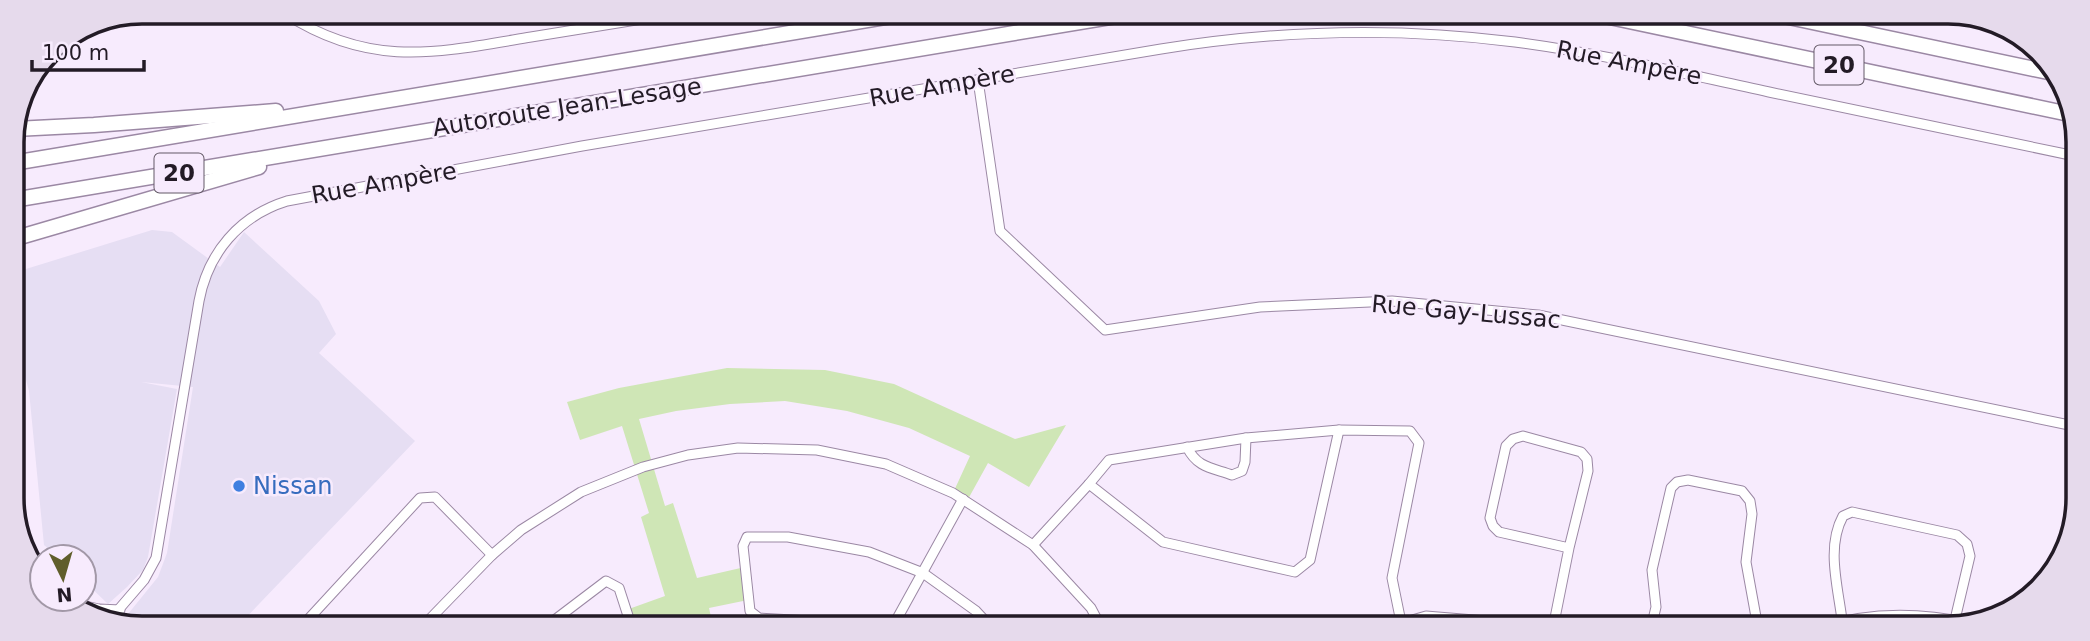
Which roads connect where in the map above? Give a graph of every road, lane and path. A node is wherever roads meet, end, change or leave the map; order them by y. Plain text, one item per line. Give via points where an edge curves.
1 (304, 24) edge
2 (612, 24) edge
3 (843, 24) edge
4 (1068, 24) edge
5 (1643, 24) edge
6 (1822, 24) edge
7 (2040, 70) edge
8 (978, 80) junction
9 (354, 106) junction
10 (2061, 112) edge
11 (26, 128) edge
12 (345, 144) junction
13 (2066, 154) edge
14 (25, 161) edge
15 (25, 198) edge
16 (25, 236) edge
17 (2066, 424) edge
18 (1339, 430) junction
19 (1246, 438) junction
20 (1187, 447) junction
21 (1089, 484) junction
22 (963, 499) junction
23 (1033, 545) junction
24 (1569, 548) junction
25 (492, 555) junction
26 (923, 573) junction
27 (106, 610) edge
28 (120, 610) junction
29 (117, 613) edge
30 (311, 616) edge
31 (433, 616) edge
32 (560, 616) edge
33 (628, 616) edge
34 (756, 616) edge
35 (899, 616) edge
36 (981, 616) edge
37 (1095, 616) edge
38 (1399, 616) edge
39 (1555, 616) edge
40 (1654, 616) edge
41 (1756, 616) edge
42 (1841, 616) edge
43 (1901, 616) edge
44 (1924, 616) edge
45 (1956, 616) edge

1 - 2 street via 349,43 411,53
3 - 9 highway, Autoroute Jean-Lesage / 20
4 - 12 highway, Autoroute Jean-Lesage / 20
5 - 10 highway, 20
6 - 7 highway, 20
8 - 13 street, Rue Ampère via 1237,39 1345,33 1441,35 1611,58
8 - 17 street, Rue Gay-Lussac via 1000,231 1105,330 1260,307 1392,301 1538,315
8 - 28 street, Rue Ampère via 301,198 251,218 221,246 204,281 157,554 147,577
9 - 11 highway
9 - 14 highway, Autoroute Jean-Lesage / 20
12 - 15 highway, Autoroute Jean-Lesage / 20
12 - 16 highway
18 - 19 street
18 - 21 street via 1310,560 1295,572 1163,542
18 - 38 street via 1410,431 1419,443 1392,578
19 - 20 street
19 - 20 street via 1242,471 1232,475 1202,465
20 - 21 street via 1109,460
21 - 23 street
22 - 23 street
22 - 25 street via 886,464 817,450 738,447 643,467 580,492
22 - 26 street
23 - 37 street
24 - 24 street via 1499,532 1493,526 1490,518 1506,446 1513,439 1523,436 1581,452 1587,459
24 - 39 street
25 - 30 street via 435,497 420,498
25 - 31 street
26 - 34 street via 869,552 788,537 747,537 743,546 750,611
26 - 35 street
26 - 36 street
27 - 28 street
28 - 29 street, Rue Ampère
32 - 33 street via 606,581 619,588
40 - 41 street via 1652,570 1671,488 1688,480 1742,491 1750,501 1746,562
42 - 45 street via 1833,558 1839,523 1852,513 1957,535 1967,544 1970,556
43 - 44 street

